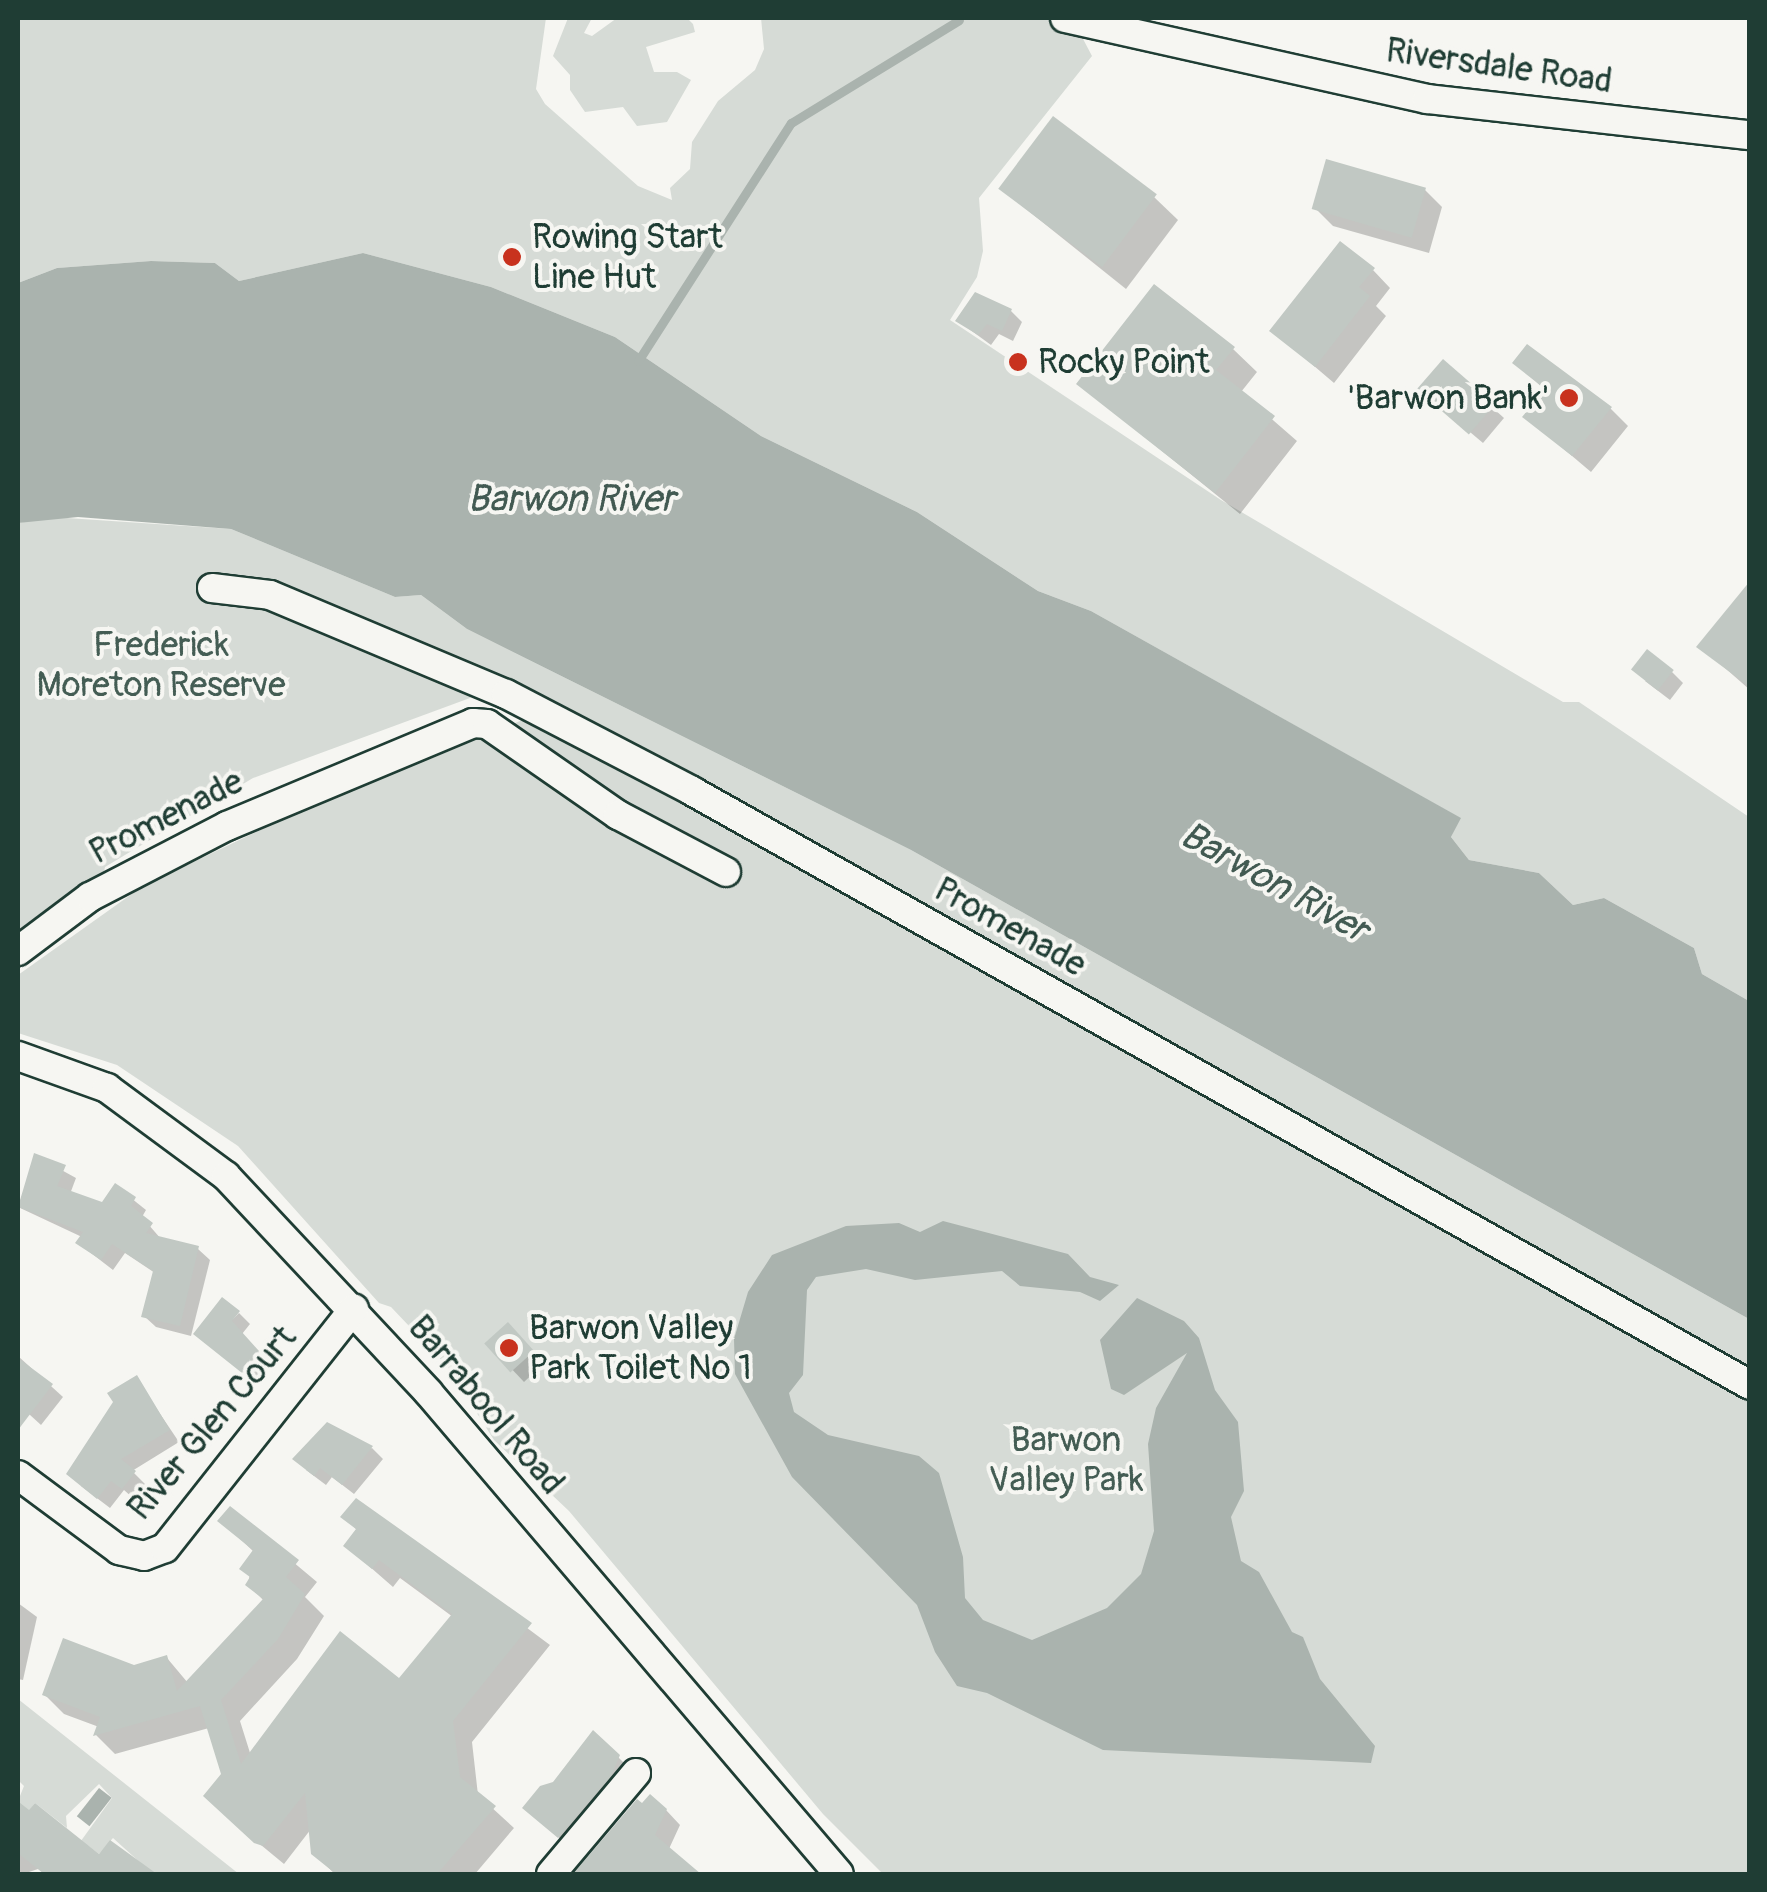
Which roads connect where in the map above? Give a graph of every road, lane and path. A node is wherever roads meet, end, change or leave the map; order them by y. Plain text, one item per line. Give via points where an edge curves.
1 (1073, 19) edge
2 (1750, 136) edge
3 (212, 588) dead end
4 (726, 872) dead end
5 (18, 951) edge
6 (18, 1056) edge
7 (354, 1309) junction
8 (1750, 1385) edge
9 (18, 1475) edge
10 (636, 1774) dead end
11 (832, 1872) edge
12 (551, 1874) edge

1 - 2 street, Riversdale Road via 1427,99
3 - 8 street, Promenade via 270,596 506,694 692,790
4 - 5 street, Promenade via 618,815 487,724 473,723 227,826 90,896
6 - 7 street, Barrabool Road via 107,1088 154,1118 226,1176
7 - 9 street, River Glen Court via 166,1548 144,1556 120,1550
7 - 11 street, Barrabool Road
10 - 12 street

